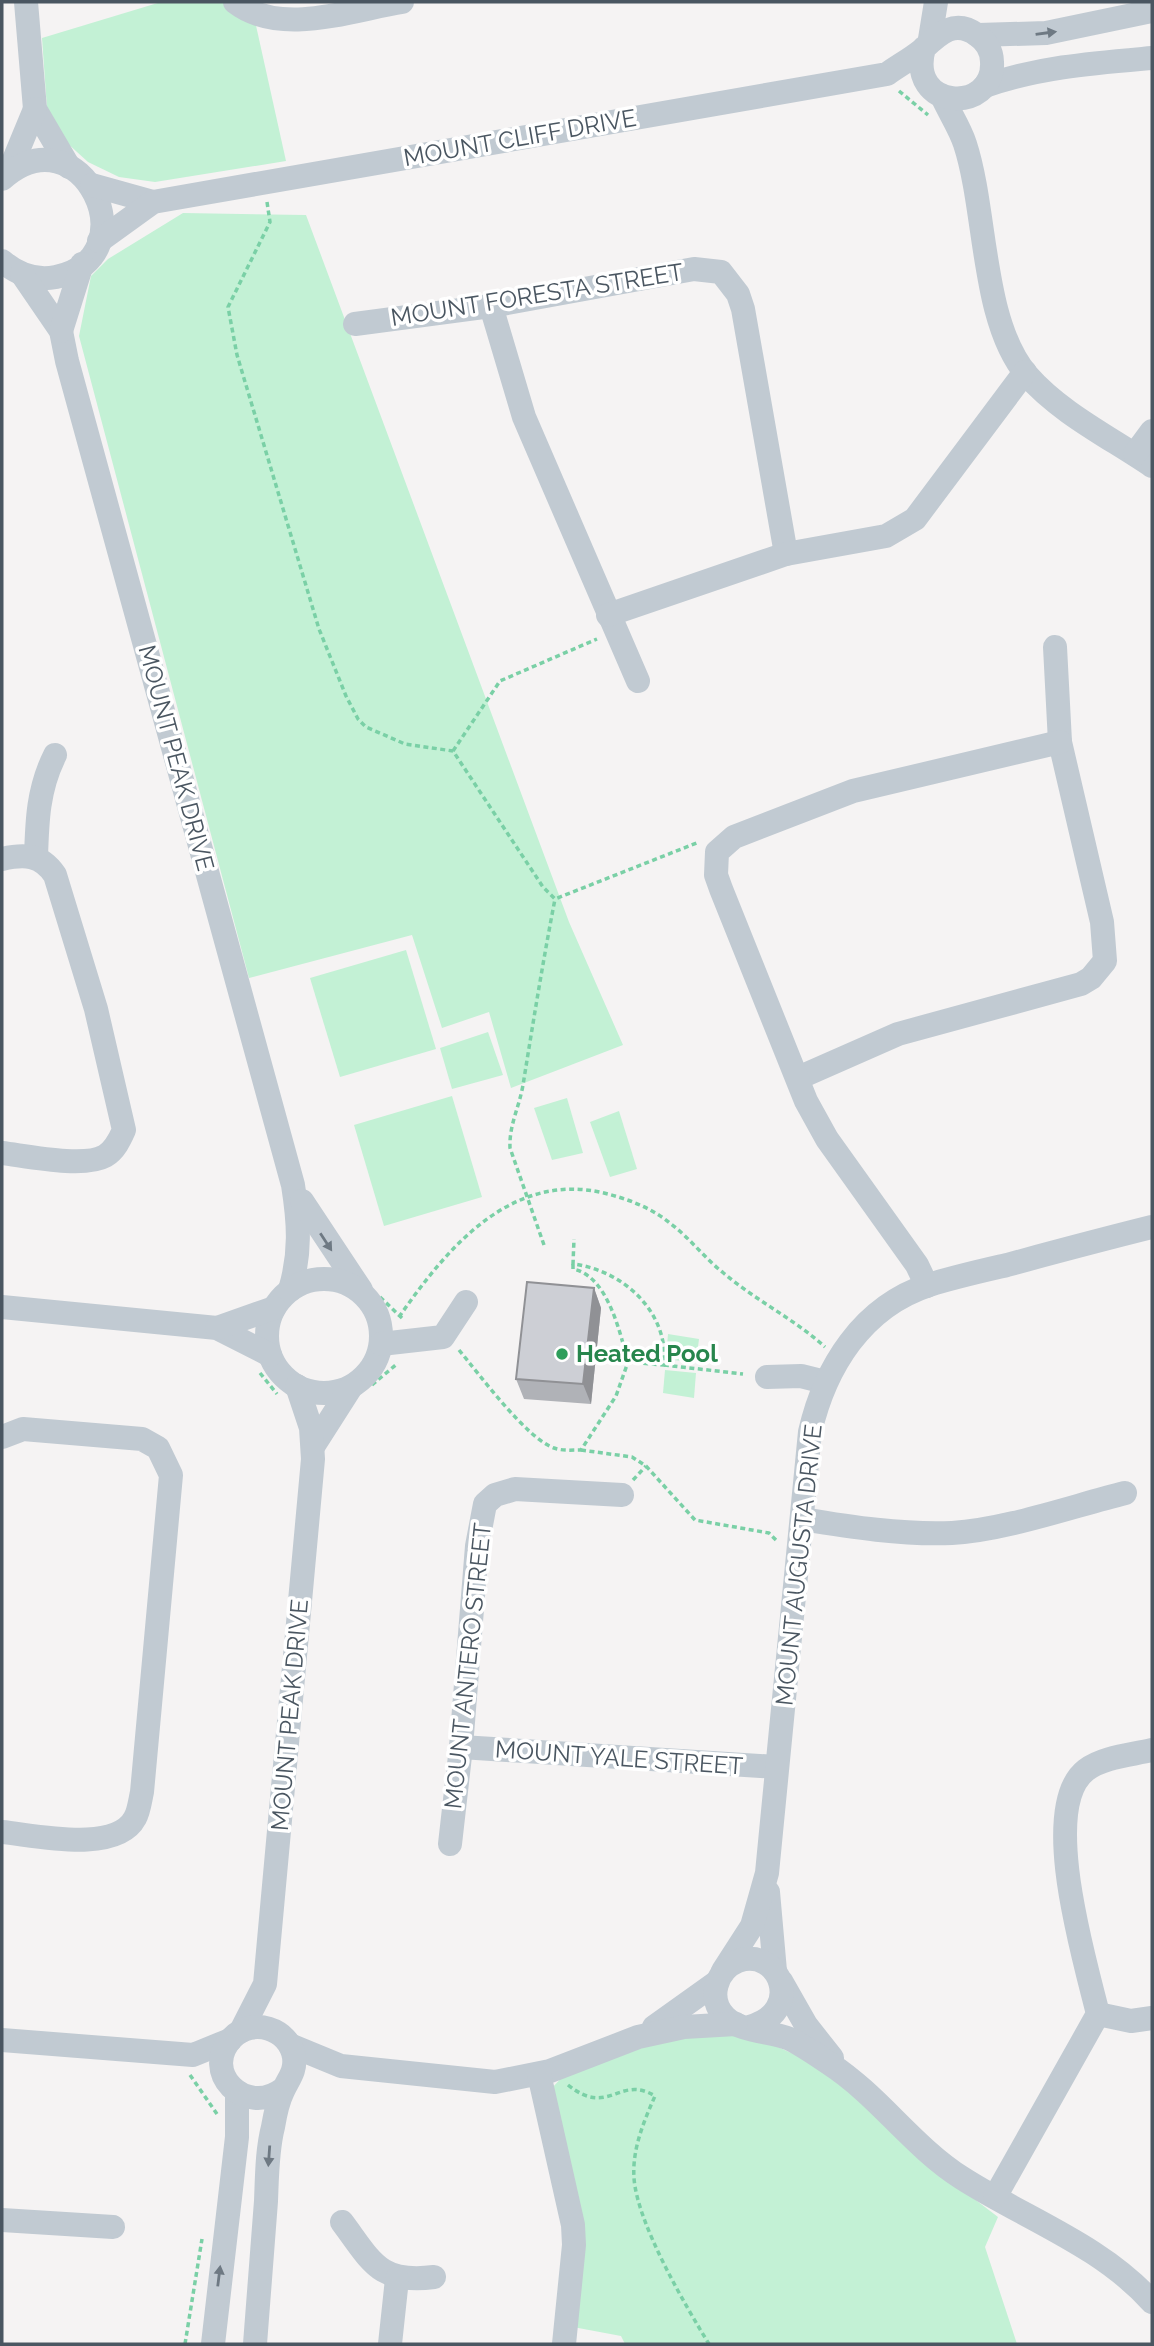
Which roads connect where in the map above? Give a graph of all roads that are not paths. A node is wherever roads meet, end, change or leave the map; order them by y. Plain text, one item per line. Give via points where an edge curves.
1 (26, 2) edge
2 (235, 2) edge
3 (402, 2) edge
4 (936, 2) edge
5 (948, 2) edge
6 (1152, 11) edge
7 (971, 32) junction
8 (927, 44) junction
9 (1152, 58) edge
10 (887, 75) junction
11 (980, 90) junction
12 (937, 93) junction
13 (35, 109) junction
14 (965, 143) junction
15 (69, 167) junction
16 (5, 176) edge
17 (92, 186) junction
18 (153, 202) junction
19 (99, 241) junction
20 (82, 264) junction
21 (12, 267) edge
22 (491, 306) junction
23 (355, 324) dead end
24 (61, 331) junction
25 (1025, 372) junction
26 (1152, 431) edge
27 (1144, 460) edge
28 (786, 554) junction
29 (612, 623) junction
30 (1055, 647) dead end
31 (638, 681) dead end
32 (1060, 742) junction
33 (55, 755) dead end
34 (36, 858) junction
35 (2, 859) edge
36 (799, 1078) junction
37 (2, 1153) edge
38 (293, 1185) junction
39 (1152, 1227) edge
40 (927, 1286) junction
41 (371, 1295) junction
42 (282, 1299) junction
43 (466, 1302) dead end
44 (2, 1307) edge
45 (218, 1328) junction
46 (381, 1344) junction
47 (270, 1355) junction
48 (755, 1375) road end
49 (818, 1380) junction
50 (297, 1386) junction
51 (359, 1388) junction
52 (2, 1437) edge
53 (314, 1446) junction
54 (1125, 1493) dead end
55 (622, 1494) dead end
56 (793, 1526) junction
57 (461, 1747) junction
58 (1152, 1750) edge
59 (778, 1768) junction
60 (2, 1832) edge
61 (450, 1844) dead end
62 (767, 1873) junction
63 (778, 1976) junction
64 (720, 1977) junction
65 (265, 1984) junction
66 (1098, 2014) junction
67 (1152, 2018) edge
68 (742, 2026) junction
69 (235, 2036) junction
70 (638, 2037) junction
71 (2, 2040) edge
72 (285, 2040) junction
73 (193, 2054) junction
74 (341, 2066) junction
75 (545, 2073) junction
76 (843, 2073) junction
77 (287, 2084) junction
78 (231, 2085) junction
79 (995, 2197) junction
80 (2, 2220) edge
81 (342, 2222) dead end
82 (113, 2227) dead end
83 (434, 2277) dead end
84 (397, 2279) junction
85 (1152, 2301) edge
86 (213, 2344) edge
87 (255, 2344) edge
88 (390, 2344) edge
89 (564, 2344) edge

1 - 13 street
2 - 3 street via 250,12 290,20
4 - 8 street
5 - 7 street
7 -> 6 street via 1046,33
7 - 8 street via 951,28
7 - 11 street via 990,51 993,63
8 - 10 street, MOUNT CLIFF DRIVE
8 - 12 street via 921,71
9 - 11 street via 1039,71
10 - 12 street, MOUNT CLIFF DRIVE
10 - 18 street, MOUNT CLIFF DRIVE
11 - 12 street via 953,99
11 - 14 street
12 - 14 street
13 - 15 street
13 - 16 street
14 - 25 street via 1002,330
15 - 16 street via 41,161
15 - 17 street
17 - 18 street, MOUNT CLIFF DRIVE
17 - 19 street via 102,213
18 - 19 street, MOUNT CLIFF DRIVE
19 - 20 street, MOUNT PEAK DRIVE
20 - 21 street, MOUNT PEAK DRIVE via 57,277 39,278
20 - 24 street, MOUNT PEAK DRIVE
21 - 24 street, MOUNT PEAK DRIVE
22 - 23 street, MOUNT FORESTA STREET
22 - 28 street, MOUNT FORESTA STREET via 694,269 721,272 743,309
22 - 29 street via 524,417
24 - 38 street, MOUNT PEAK DRIVE
25 - 27 street via 1044,392
25 - 28 street via 915,519 886,536
26 - 27 street
28 - 29 street
29 - 31 street
30 - 32 street
32 - 36 street via 1102,922 1105,961 1099,971 1081,984 898,1034
32 - 36 street via 853,791 734,837 718,852 716,875 721,889
33 - 34 street via 37,811
34 - 35 street
34 - 37 street via 55,875 96,1009 124,1130 105,1156 89,1160
36 - 40 street via 827,1139
38 -> 41 street, MOUNT PEAK DRIVE via 334,1254
38 - 42 street, MOUNT PEAK DRIVE via 300,1251
39 - 40 street, MOUNT AUGUSTA DRIVE
40 - 49 street, MOUNT AUGUSTA DRIVE via 888,1305 854,1336
41 - 42 street via 329,1279 305,1283
41 - 46 street, MOUNT PEAK DRIVE
42 - 45 street
42 - 47 street, MOUNT PEAK DRIVE via 267,1331
43 - 46 street via 443,1337
44 - 45 street
45 - 47 street
46 - 51 street, MOUNT PEAK DRIVE
47 - 50 street, MOUNT PEAK DRIVE
48 - 49 street
49 - 56 street, MOUNT AUGUSTA DRIVE
50 - 51 street via 324,1393
50 - 53 street, MOUNT PEAK DRIVE
51 - 53 street, MOUNT PEAK DRIVE
52 - 60 street via 23,1429 142,1439 158,1448 171,1475 142,1792 134,1820 120,1833 103,1839
53 - 65 street, MOUNT PEAK DRIVE
54 - 56 street via 954,1533
55 - 57 street, MOUNT ANTERO STREET via 515,1489 495,1495 485,1504 477,1546
56 - 59 street, MOUNT AUGUSTA DRIVE
57 - 59 street, MOUNT YALE STREET
57 - 61 street, MOUNT ANTERO STREET
58 - 66 street via 1086,1770 1074,1783 1068,1803 1068,1892
59 - 62 street, MOUNT AUGUSTA DRIVE
62 - 63 street, MOUNT AUGUSTA DRIVE
62 - 64 street, MOUNT AUGUSTA DRIVE via 751,1926
63 - 64 street via 759,1960 740,1960
63 - 68 street via 783,1997 777,2012 765,2023
63 - 76 street via 806,2025
64 - 68 street via 718,2007
64 - 70 street, MOUNT AUGUSTA DRIVE
65 - 69 street, MOUNT PEAK DRIVE
65 - 72 street, MOUNT PEAK DRIVE
66 - 67 street via 1131,2021
66 - 79 street
68 - 70 street, MOUNT AUGUSTA DRIVE via 684,2027
68 - 76 street via 789,2039
69 - 72 street via 261,2027
69 - 73 street
69 - 78 street, MOUNT PEAK DRIVE via 222,2059
70 - 75 street, MOUNT AUGUSTA DRIVE
71 - 73 street
72 - 74 street, MOUNT AUGUSTA DRIVE
72 - 77 street, MOUNT PEAK DRIVE via 294,2058
73 - 78 street
74 - 75 street, MOUNT AUGUSTA DRIVE via 495,2082
74 - 77 street, MOUNT AUGUSTA DRIVE
75 - 89 street via 573,2225
76 - 79 street via 924,2148 961,2178
77 - 78 street via 260,2099
77 -> 87 street, MOUNT PEAK DRIVE via 270,2146
86 -> 78 street, MOUNT PEAK DRIVE via 237,2137
79 - 85 street via 1111,2263
80 - 82 street
81 - 84 street via 372,2261
83 - 84 street
84 - 88 street

